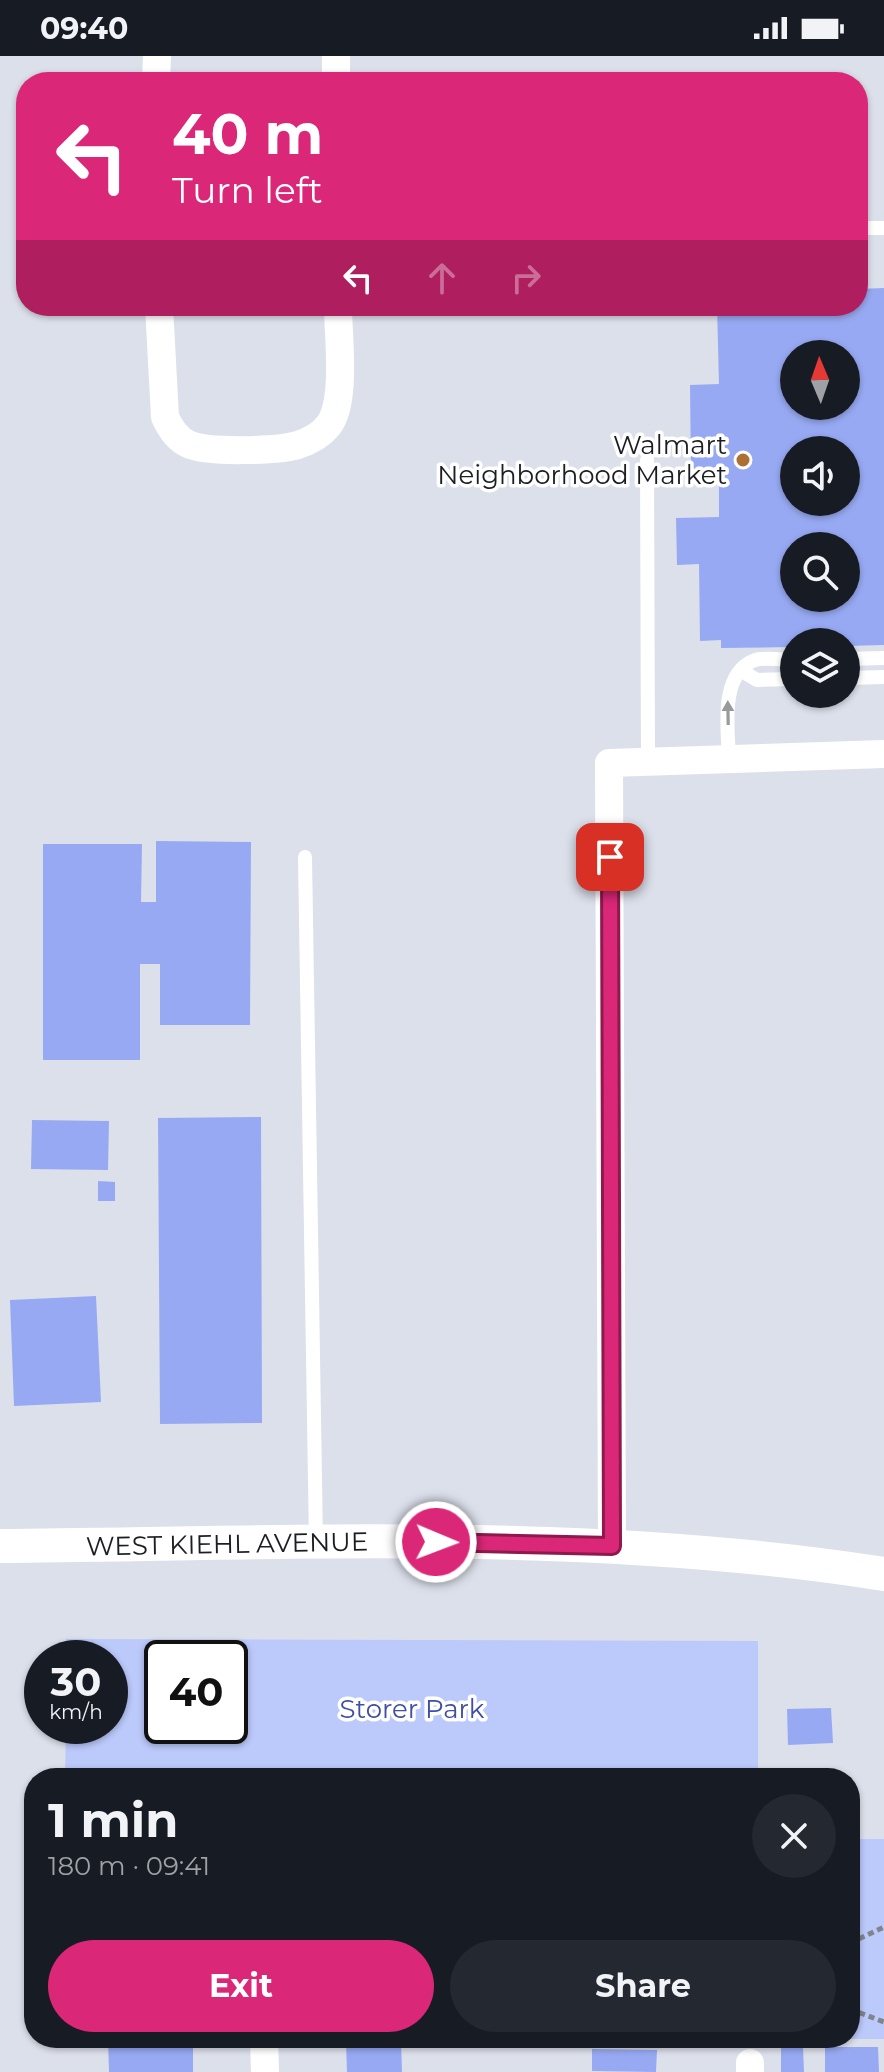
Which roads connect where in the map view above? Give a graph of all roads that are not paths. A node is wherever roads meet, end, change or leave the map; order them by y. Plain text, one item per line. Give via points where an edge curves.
1 (160, 316) edge
2 (338, 316) edge
3 (647, 460) dead end
4 (884, 658) edge
5 (860, 659) edge
6 (780, 660) edge
7 (742, 671) junction
8 (884, 677) edge
9 (860, 678) edge
10 (780, 679) edge
11 (884, 754) edge
12 (729, 759) junction
13 (648, 762) junction
14 (305, 857) dead end
15 (316, 1543) junction
16 (0, 1546) edge
17 (612, 1546) junction
18 (884, 1574) edge
19 (264, 2048) edge
20 (265, 2072) edge

1 - 2 street via 165,417 171,429 198,448 250,450 294,446 314,439 330,425 339,406
3 - 13 lane
4 - 5 lane
6 - 7 lane via 755,660
7 - 10 lane via 757,680
12 -> 7 lane via 727,700
8 - 9 lane
11 - 12 street
12 - 13 street
13 - 17 street via 609,763
14 - 15 lane
15 - 16 street, WEST KIEHL AVENUE
15 - 17 street, WEST KIEHL AVENUE
17 - 18 street, WEST KIEHL AVENUE via 724,1553
19 - 20 street

